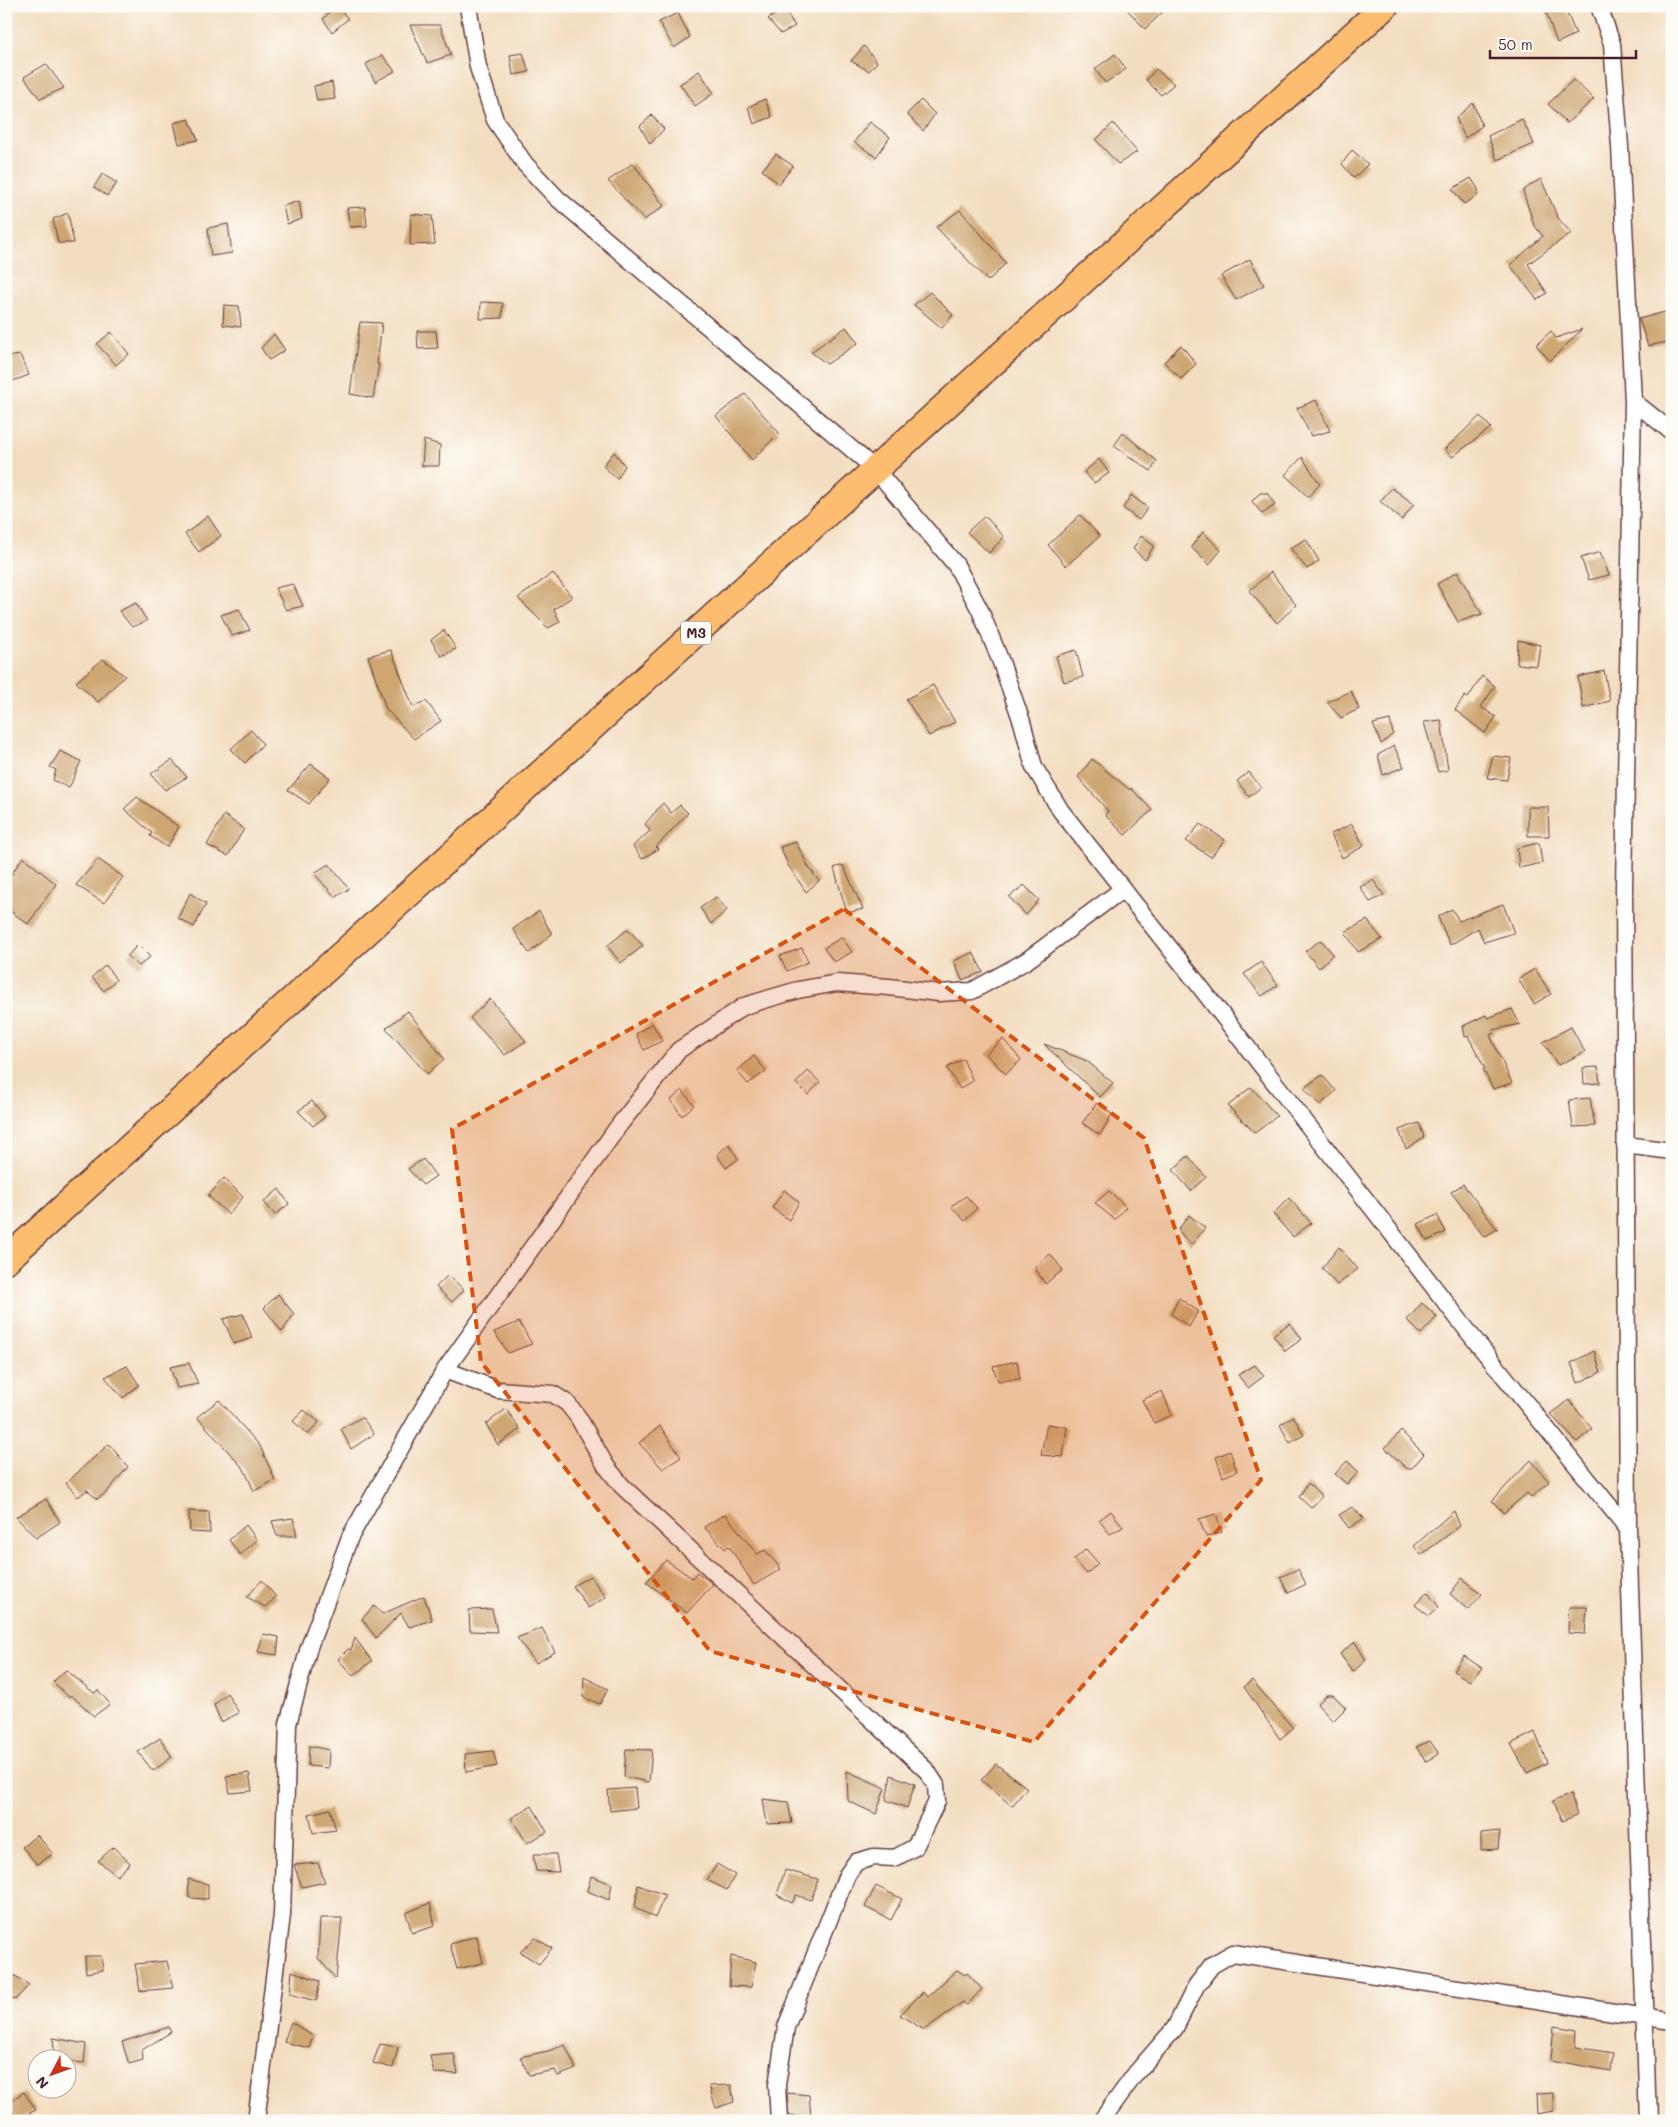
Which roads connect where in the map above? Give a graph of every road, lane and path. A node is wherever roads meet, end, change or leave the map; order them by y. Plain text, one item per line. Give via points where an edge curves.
1 (468, 6) edge
2 (1385, 6) edge
3 (1599, 6) edge
4 (1633, 401) junction
5 (1672, 432) edge
6 (875, 469) junction
7 (1123, 889) junction
8 (1625, 1145) junction
9 (1672, 1151) edge
10 (6, 1260) edge
11 (446, 1370) junction
12 (1628, 1529) junction
13 (1644, 2018) junction
14 (1672, 2021) edge
15 (256, 2121) edge
16 (779, 2121) edge
17 (1101, 2121) edge
18 (1648, 2121) edge

1 - 6 street via 478,67 495,120 525,164 557,198
2 - 6 main road, M3
3 - 4 street via 1612,44
4 - 5 street
4 - 8 street via 1624,888
6 - 7 street via 956,565 980,610 1001,662 1034,767 1061,811
6 - 10 main road, M3
7 - 11 street via 1026,961 972,991 939,993 837,983 798,990 744,1006 679,1050 620,1124
7 - 12 street via 1474,1339
8 - 9 street
8 - 12 street
11 - 15 street via 350,1537 309,1647 288,1724 282,1915
11 - 16 street via 498,1390 553,1394 567,1403 622,1486 927,1771 936,1785 937,1801 915,1847 895,1858 874,1857 856,1862 847,1875 786,2027 777,2085
12 - 13 street
13 - 14 street
13 - 17 street via 1233,1953 1212,1964 1196,1986 1175,2028
13 - 18 street

